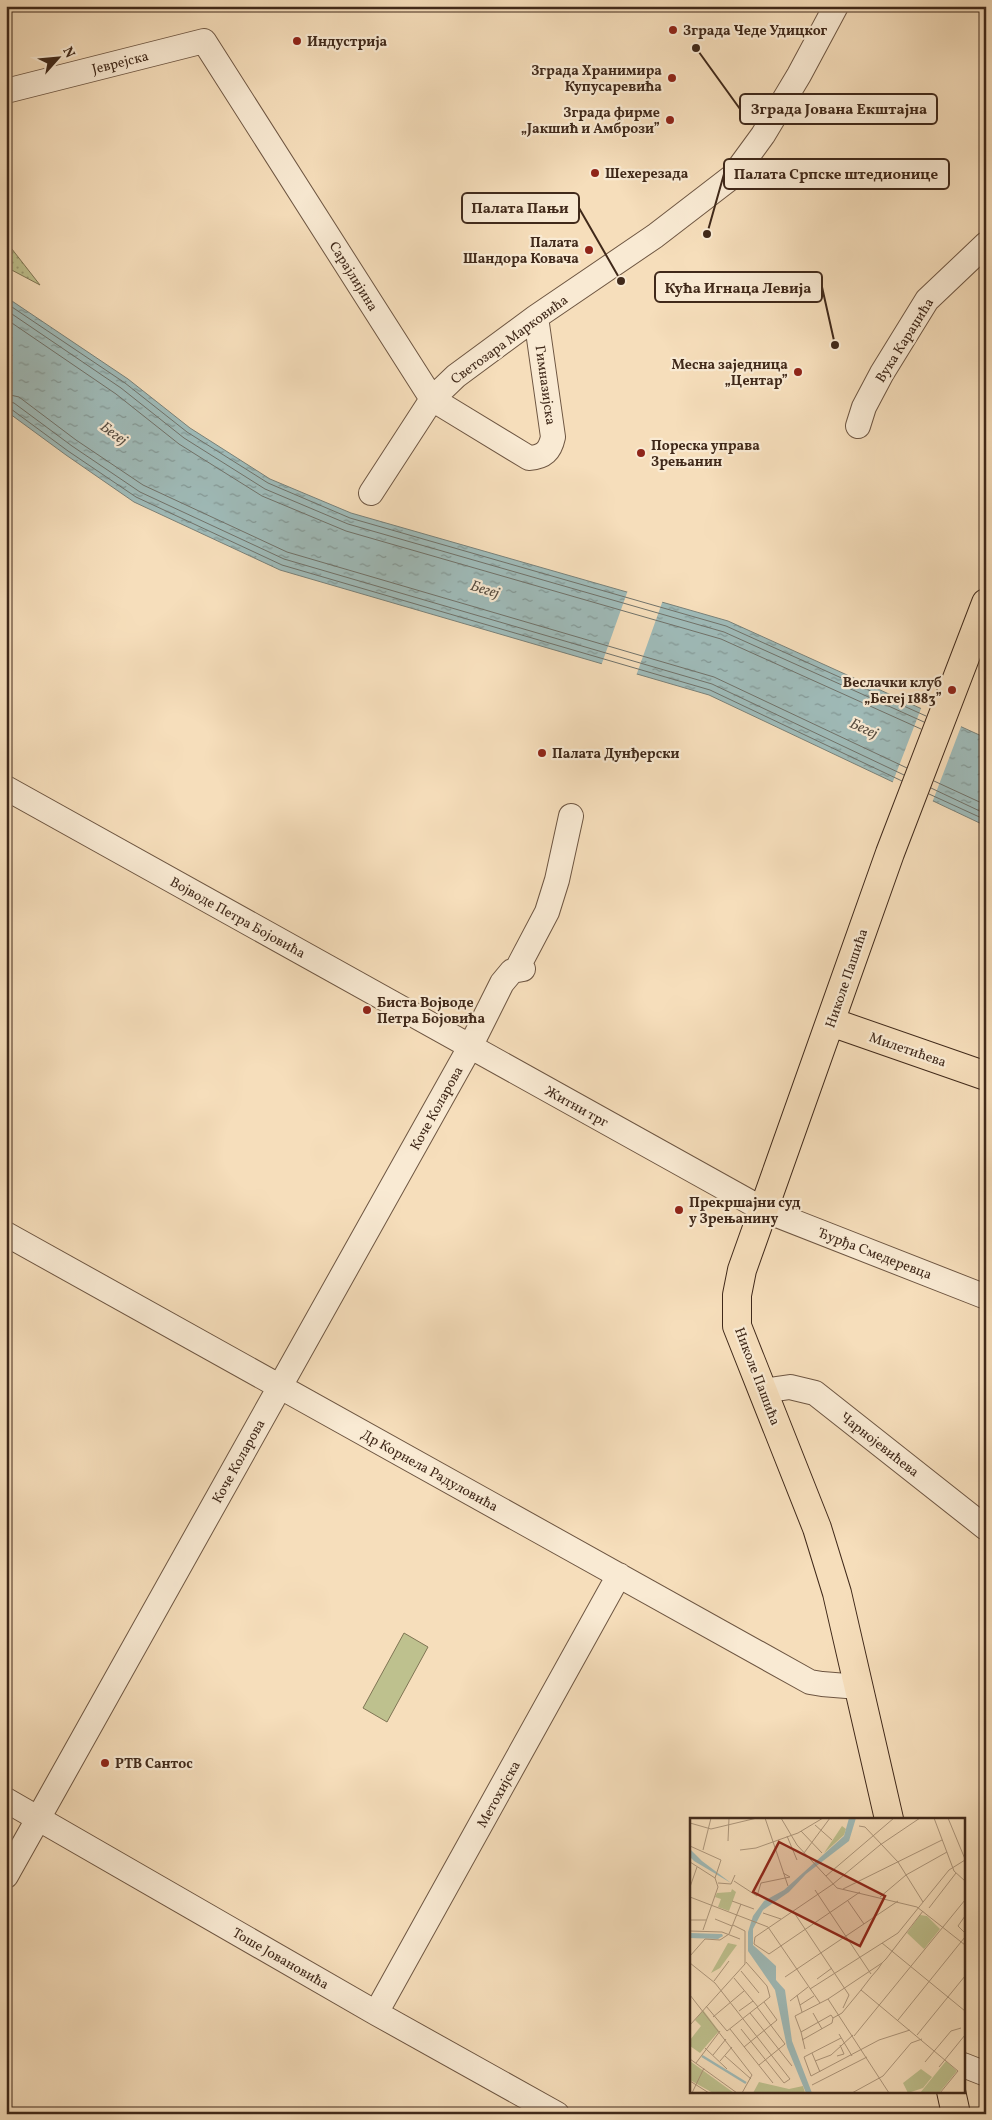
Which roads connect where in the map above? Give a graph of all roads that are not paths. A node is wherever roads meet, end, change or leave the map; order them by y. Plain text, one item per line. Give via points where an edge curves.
1 (836, 6) edge
2 (204, 41) joint
3 (6, 91) edge
4 (986, 244) edge
5 (536, 317) junction
6 (432, 399) junction
7 (858, 426) dead end
8 (547, 452) joint
9 (372, 493) dead end
10 (986, 603) edge
11 (8, 794) edge
12 (571, 816) dead end
13 (831, 1022) junction
14 (470, 1047) junction
15 (986, 1076) edge
16 (764, 1210) junction
17 (6, 1234) edge
18 (986, 1297) edge
19 (280, 1386) junction
20 (763, 1391) junction
21 (986, 1528) edge
22 (619, 1575) junction
23 (858, 1687) junction
24 (6, 1800) edge
25 (38, 1818) junction
26 (888, 1818) edge
27 (6, 1876) edge
28 (376, 2013) junction
29 (964, 2065) edge
30 (986, 2074) edge
31 (951, 2092) edge
32 (557, 2114) edge
33 (956, 2114) edge

1 - 5 street, Светозара Марковића via 799,75 733,176 655,236
2 - 3 street, Јеврејска
2 - 6 street, Сарајлијина
4 - 7 street, Вука Караџића via 927,300 882,373
5 - 6 street, Светозара Марковића via 456,376
5 - 8 street, Гимназијска via 553,436
6 - 8 street, Сарајлијина via 529,458
6 - 9 street, Светозара Марковића
10 - 13 main road, Николе Пашића via 890,853
11 - 14 street, Војводе Петра Бојовића
12 - 14 street via 547,912 520,969 508,974 502,983
13 - 15 main road, Милетићева
13 - 16 main road, Николе Пашића
14 - 16 street, Житни трг
14 - 19 street, Коче Коларова
16 - 18 street, Ђурђа Смедеревца
16 - 20 main road, Николе Пашића via 742,1270 736,1309 737,1326
17 - 19 street, Др Корнела Радуловића
19 - 22 street, Др Корнела Радуловића
19 - 25 street, Коче Коларова
20 - 21 street, Чарнојевићева via 790,1388 815,1393
20 - 23 main road, Николе Пашића via 817,1528 837,1592
22 - 23 street, Др Корнела Радуловића via 810,1682
22 - 28 street, Метохијска
23 - 26 main road, Николе Пашића
24 - 25 street, Тоше Јовановића
25 - 27 street, Коче Коларова
25 - 28 street, Тоше Јовановића
28 - 32 street, Тоше Јовановића
29 - 30 street
31 - 33 main road

